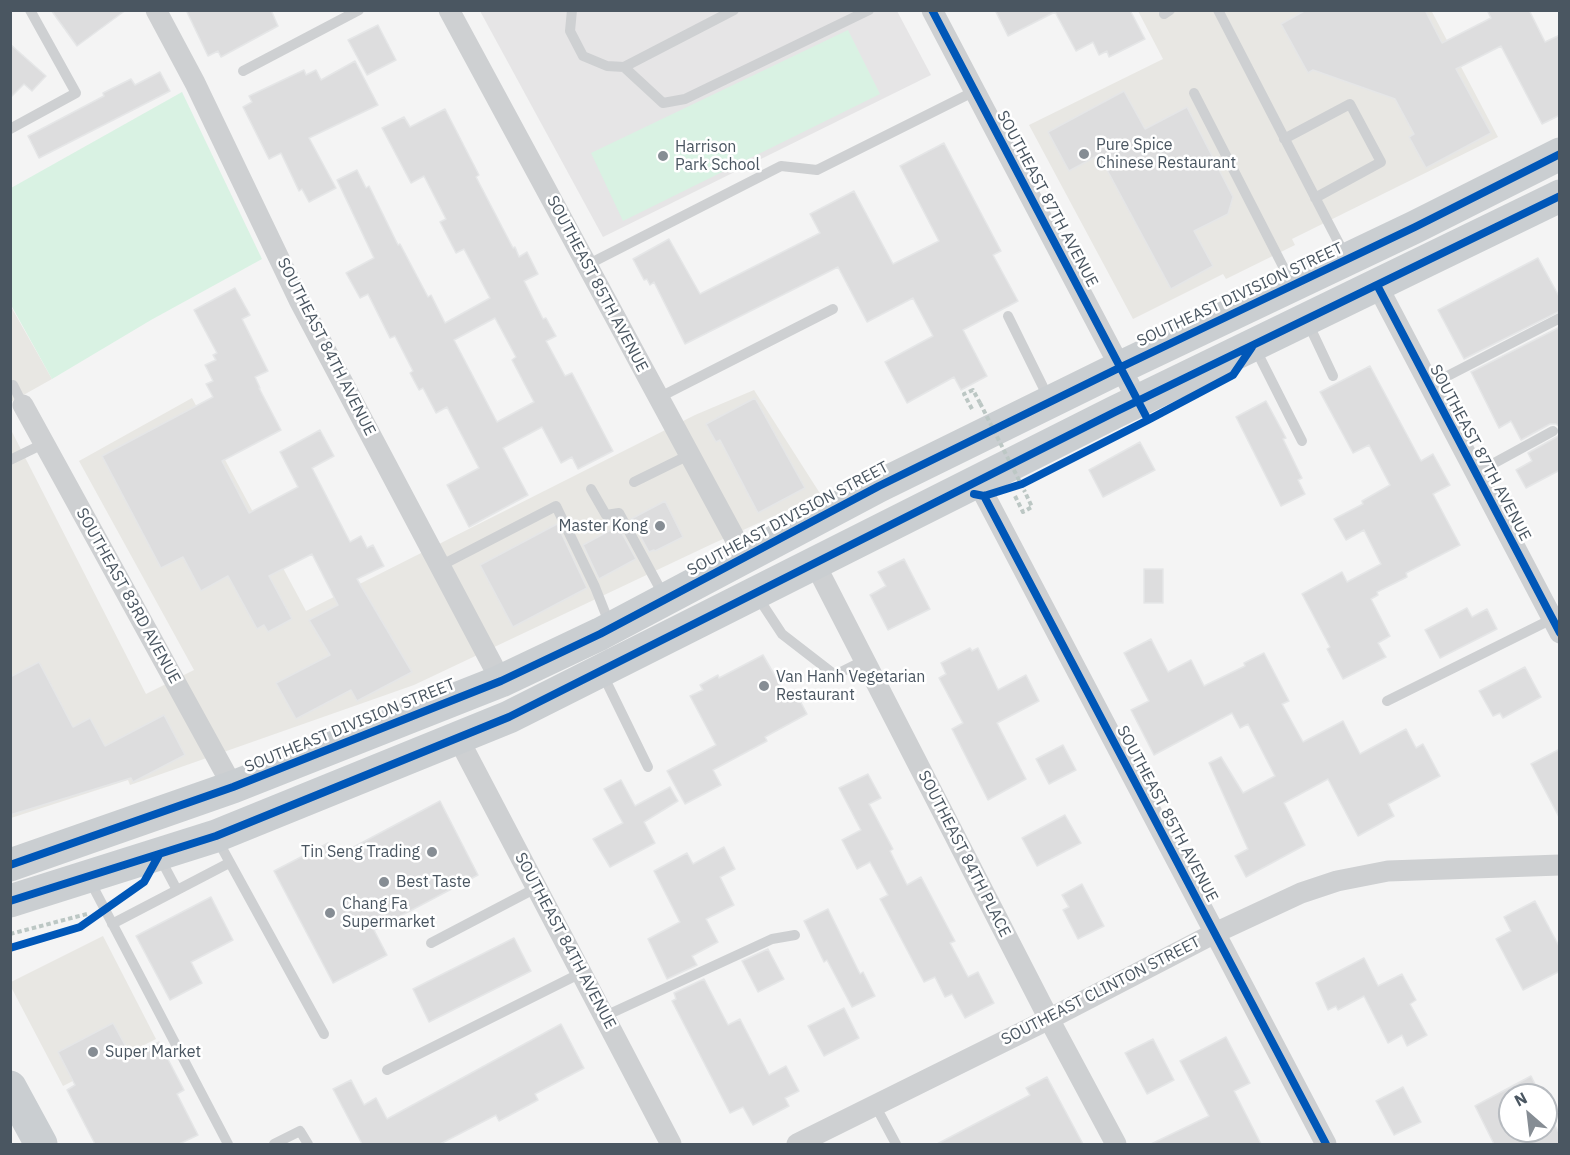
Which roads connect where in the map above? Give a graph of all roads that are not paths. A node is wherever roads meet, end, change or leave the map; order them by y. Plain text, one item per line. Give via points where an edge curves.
1 (30, 10) edge
2 (156, 10) edge
3 (359, 10) edge
4 (449, 10) edge
5 (572, 10) edge
6 (734, 10) edge
7 (869, 10) edge
8 (932, 10) edge
9 (1218, 10) edge
10 (624, 67) junction
11 (243, 71) dead end
12 (975, 91) junction
13 (1194, 93) dead end
14 (10, 129) edge
15 (1284, 139) junction
16 (1560, 154) edge
17 (1560, 177) edge
18 (1560, 196) edge
19 (1315, 198) junction
20 (1500, 225) junction
21 (1347, 260) junction
22 (586, 265) junction
23 (1292, 285) junction
24 (1377, 285) junction
25 (833, 309) dead end
26 (1008, 316) dead end
27 (1560, 318) edge
28 (1306, 320) junction
29 (1254, 345) junction
30 (1121, 367) junction
31 (1333, 376) dead end
32 (11, 384) edge
33 (1430, 385) junction
34 (658, 398) junction
35 (1138, 400) junction
36 (1051, 402) junction
37 (23, 405) joint
38 (1553, 431) dead end
39 (1302, 441) dead end
40 (45, 442) junction
41 (689, 455) junction
42 (10, 460) edge
43 (1476, 472) junction
44 (634, 482) dead end
45 (879, 486) junction
46 (981, 488) junction
47 (591, 489) dead end
48 (745, 557) junction
49 (814, 562) junction
50 (440, 566) junction
51 (755, 592) junction
52 (666, 599) junction
53 (1556, 626) edge
54 (611, 628) junction
55 (865, 660) junction
56 (601, 672) junction
57 (501, 681) junction
58 (1387, 701) dead end
59 (458, 738) junction
60 (648, 767) dead end
61 (233, 787) junction
62 (222, 850) junction
63 (159, 855) junction
64 (10, 865) edge
65 (1560, 865) edge
66 (88, 878) junction
67 (536, 888) junction
68 (177, 890) junction
69 (10, 901) edge
70 (112, 924) junction
71 (1215, 933) junction
72 (795, 935) dead end
73 (431, 943) dead end
74 (581, 974) junction
75 (605, 1016) junction
76 (1049, 1019) junction
77 (324, 1034) dead end
78 (387, 1070) dead end
79 (10, 1087) edge
80 (875, 1106) junction
81 (36, 1143) edge
82 (228, 1144) edge
83 (274, 1144) edge
84 (308, 1144) edge
85 (671, 1144) edge
86 (797, 1144) edge
87 (896, 1144) edge
88 (1116, 1144) edge
89 (1326, 1144) edge

1 - 14 lane via 76,93
2 - 50 street, SOUTHEAST 84TH AVENUE via 299,300
3 - 11 lane
4 - 22 street, SOUTHEAST 85TH AVENUE
5 - 10 lane via 570,31 583,56 607,66
6 - 10 lane
7 - 10 lane via 685,99 663,103
8 - 12 street, SOUTHEAST 87TH AVENUE
9 - 15 lane
12 - 22 lane via 817,170 781,166
12 - 30 street, SOUTHEAST 87TH AVENUE
13 - 23 lane
15 - 19 lane
15 - 19 lane via 1350,104 1381,162
16 - 21 main road, SOUTHEAST DIVISION STREET
17 - 20 main road via 1530,192
18 - 20 main road
19 - 21 lane
20 - 24 main road
21 - 23 main road, SOUTHEAST DIVISION STREET
22 - 34 street, SOUTHEAST 85TH AVENUE
23 - 30 main road, SOUTHEAST DIVISION STREET
24 - 28 main road
24 - 33 street, SOUTHEAST 87TH AVENUE
25 - 34 lane
26 - 36 lane
27 - 33 lane
28 - 29 main road
28 - 31 lane
29 - 35 main road
29 - 39 lane
30 - 35 street, SOUTHEAST 87TH AVENUE
30 - 36 main road, SOUTHEAST DIVISION STREET
32 - 37 lane
33 - 43 street, SOUTHEAST 87TH AVENUE
34 - 41 street, SOUTHEAST 85TH AVENUE
35 - 46 main road
36 - 45 main road, SOUTHEAST DIVISION STREET
37 - 40 street, SOUTHEAST 83RD AVENUE
38 - 43 lane
40 - 42 lane
40 - 61 street, SOUTHEAST 83RD AVENUE
41 - 44 lane
41 - 48 street, SOUTHEAST 85TH AVENUE
43 - 53 street, SOUTHEAST 87TH AVENUE
45 - 48 main road, SOUTHEAST DIVISION STREET
45 - 49 main road via 869,510 811,543 808,549
46 - 49 main road
46 - 71 street, SOUTHEAST 85TH AVENUE
47 - 52 lane via 606,514 619,513
48 - 52 main road, SOUTHEAST DIVISION STREET
49 - 51 main road
49 - 55 street, SOUTHEAST 84TH PLACE
50 - 54 lane via 556,506
50 - 57 street, SOUTHEAST 84TH AVENUE
51 - 55 lane via 782,634 835,675
51 - 56 main road
52 - 54 main road, SOUTHEAST DIVISION STREET
53 - 58 lane
54 - 57 main road, SOUTHEAST DIVISION STREET
55 - 76 street, SOUTHEAST 84TH PLACE
56 - 59 main road
56 - 60 lane
57 - 59 main road via 499,699
57 - 61 main road, SOUTHEAST DIVISION STREET
59 - 62 main road
59 - 67 street, SOUTHEAST 84TH AVENUE
61 - 64 main road, SOUTHEAST DIVISION STREET
62 - 63 main road
62 - 68 lane
62 - 77 lane
63 - 66 main road
63 - 68 lane
65 - 71 street, SOUTHEAST CLINTON STREET via 1388,871 1347,879 1301,893
66 - 69 main road
66 - 70 lane
67 - 73 lane
67 - 74 street, SOUTHEAST 84TH AVENUE
68 - 70 lane
70 - 82 lane
71 - 76 street, SOUTHEAST CLINTON STREET
71 - 89 street, SOUTHEAST 85TH AVENUE
72 - 75 lane via 772,939
74 - 75 street, SOUTHEAST 84TH AVENUE
74 - 78 lane
75 - 85 street, SOUTHEAST 84TH AVENUE
76 - 80 street, SOUTHEAST CLINTON STREET
76 - 88 street, SOUTHEAST 84TH PLACE
79 - 81 main road
80 - 86 street, SOUTHEAST CLINTON STREET
80 - 87 lane
83 - 84 lane via 300,1131

